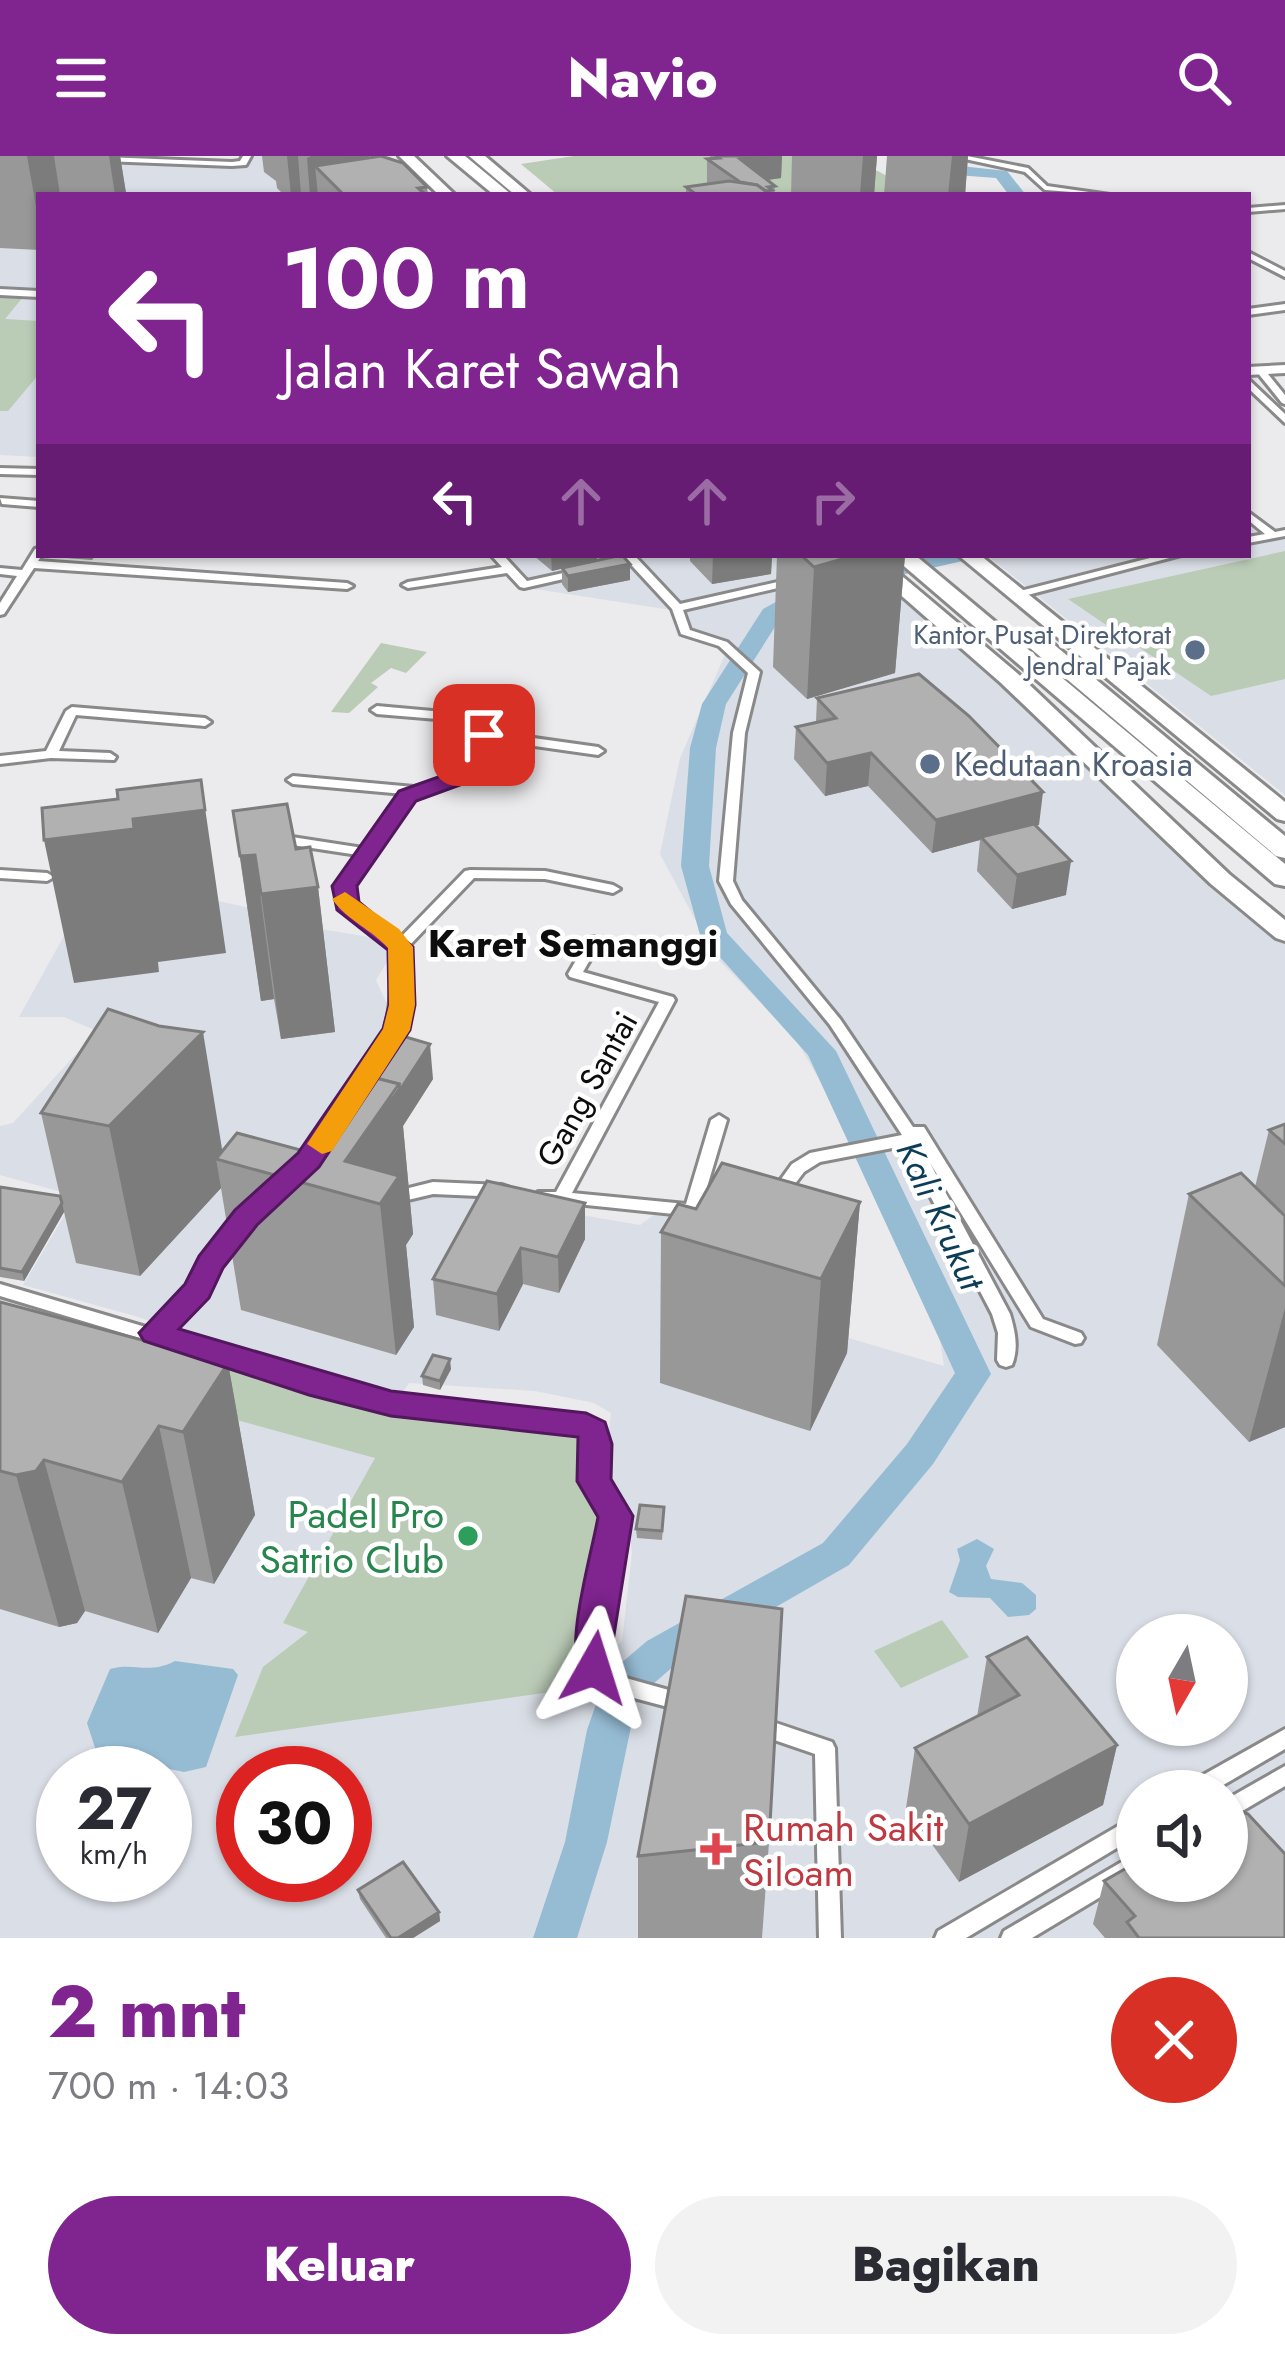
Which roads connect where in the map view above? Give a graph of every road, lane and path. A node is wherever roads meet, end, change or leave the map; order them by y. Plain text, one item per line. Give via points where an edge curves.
1 (406, 156) edge
2 (429, 156) edge
3 (455, 156) edge
4 (476, 156) edge
5 (955, 156) edge
6 (88, 159) edge
7 (245, 159) edge
8 (1043, 191) edge
9 (439, 192) edge
10 (472, 192) edge
11 (500, 192) edge
12 (520, 192) edge
13 (1285, 206) edge
14 (1251, 210) edge
15 (1251, 247) edge
16 (1251, 257) edge
17 (1285, 264) edge
18 (1285, 274) edge
19 (0, 292) edge
20 (36, 294) edge
21 (1285, 305) edge
22 (1251, 310) edge
23 (1285, 369) edge
24 (1254, 376) edge
25 (1285, 378) edge
26 (1285, 401) edge
27 (1285, 420) edge
28 (0, 471) edge
29 (36, 472) edge
30 (2, 501) edge
31 (36, 504) edge
32 (1251, 516) edge
33 (1279, 534) edge
34 (36, 555) edge
35 (130, 558) edge
36 (499, 558) edge
37 (630, 558) edge
38 (916, 558) edge
39 (1163, 558) edge
40 (614, 564) edge
41 (954, 566) edge
42 (873, 567) edge
43 (26, 568) junction
44 (509, 568) junction
45 (122, 569) junction
46 (594, 569) edge
47 (0, 571) edge
48 (814, 577) dead end
49 (407, 585) dead end
50 (346, 586) dead end
51 (1016, 595) junction
52 (677, 608) junction
53 (0, 612) edge
54 (498, 692) dead end
55 (377, 710) dead end
56 (493, 720) junction
57 (205, 722) dead end
58 (1105, 728) junction
59 (484, 735) junction
60 (598, 751) dead end
61 (51, 754) junction
62 (110, 757) dead end
63 (0, 760) edge
64 (293, 780) dead end
65 (414, 790) junction
66 (1285, 814) edge
67 (272, 838) edge
68 (1285, 847) edge
69 (365, 852) junction
70 (0, 874) edge
71 (47, 877) edge
72 (1285, 878) edge
73 (613, 889) dead end
74 (1285, 902) edge
75 (1285, 933) edge
76 (594, 941) dead end
77 (400, 947) junction
78 (820, 987) dead end
79 (374, 1067) edge
80 (719, 1120) dead end
81 (912, 1139) junction
82 (561, 1198) junction
83 (769, 1199) edge
84 (379, 1203) edge
85 (256, 1214) edge
86 (0, 1290) edge
87 (155, 1333) junction
88 (1076, 1338) dead end
89 (1006, 1360) dead end
90 (711, 1711) edge
91 (734, 1718) edge
92 (1285, 1738) edge
93 (1230, 1770) edge
94 (1285, 1775) edge
95 (1248, 1797) edge
96 (1116, 1837) edge
97 (1062, 1869) junction
98 (1116, 1875) edge
99 (1082, 1895) junction
100 (996, 1908) junction
101 (1014, 1937) edge
102 (830, 1938) edge
103 (946, 1938) edge

1 - 9 highway
2 - 10 highway
3 - 11 highway
4 - 12 highway
5 - 8 street via 1028,170
6 - 7 street
13 - 14 street
15 - 17 street
16 - 18 street
19 - 20 street
21 - 22 street
23 - 24 street
24 - 25 street
24 - 26 street
24 - 27 street
28 - 29 street
30 - 31 street
32 - 33 street
34 - 43 street
35 - 45 street
36 - 44 street
37 - 40 street
37 - 52 street
38 - 41 highway
39 - 51 street
41 - 51 highway
41 - 58 highway
41 - 68 highway
42 - 75 highway via 1073,735
43 - 45 street
43 - 47 street
43 - 53 street
44 - 46 street via 524,584
44 - 49 street
45 - 50 street
48 - 52 street
51 - 66 highway
52 - 81 street via 685,632 723,644 754,672 739,733 726,881
54 - 56 street
55 - 56 street
56 - 59 street
57 - 61 street via 72,711
58 - 72 highway
58 - 74 highway
59 - 60 street
59 - 65 street via 452,780
61 - 62 street
61 - 63 street
64 - 65 street
65 - 69 street
67 - 69 street
69 - 77 street via 345,886 346,905
70 - 71 street
73 - 77 street via 545,875 470,874
76 - 82 street, Gang Santai via 574,974 668,1000
77 - 79 street via 402,1005
78 - 81 street
80 - 82 street via 702,1210 671,1217
81 - 83 street via 798,1168
81 - 88 street via 1037,1323
81 - 89 street via 1001,1314
82 - 84 street via 433,1188
85 - 87 street
86 - 87 street
87 - 90 street via 391,1403 586,1425 596,1444 594,1481 616,1516 592,1657 600,1680
91 - 102 street via 825,1748
92 - 93 street
94 - 95 street
96 - 97 street
97 - 99 street
97 - 100 street
98 - 99 street
99 - 101 street
100 - 101 street
100 - 103 street

